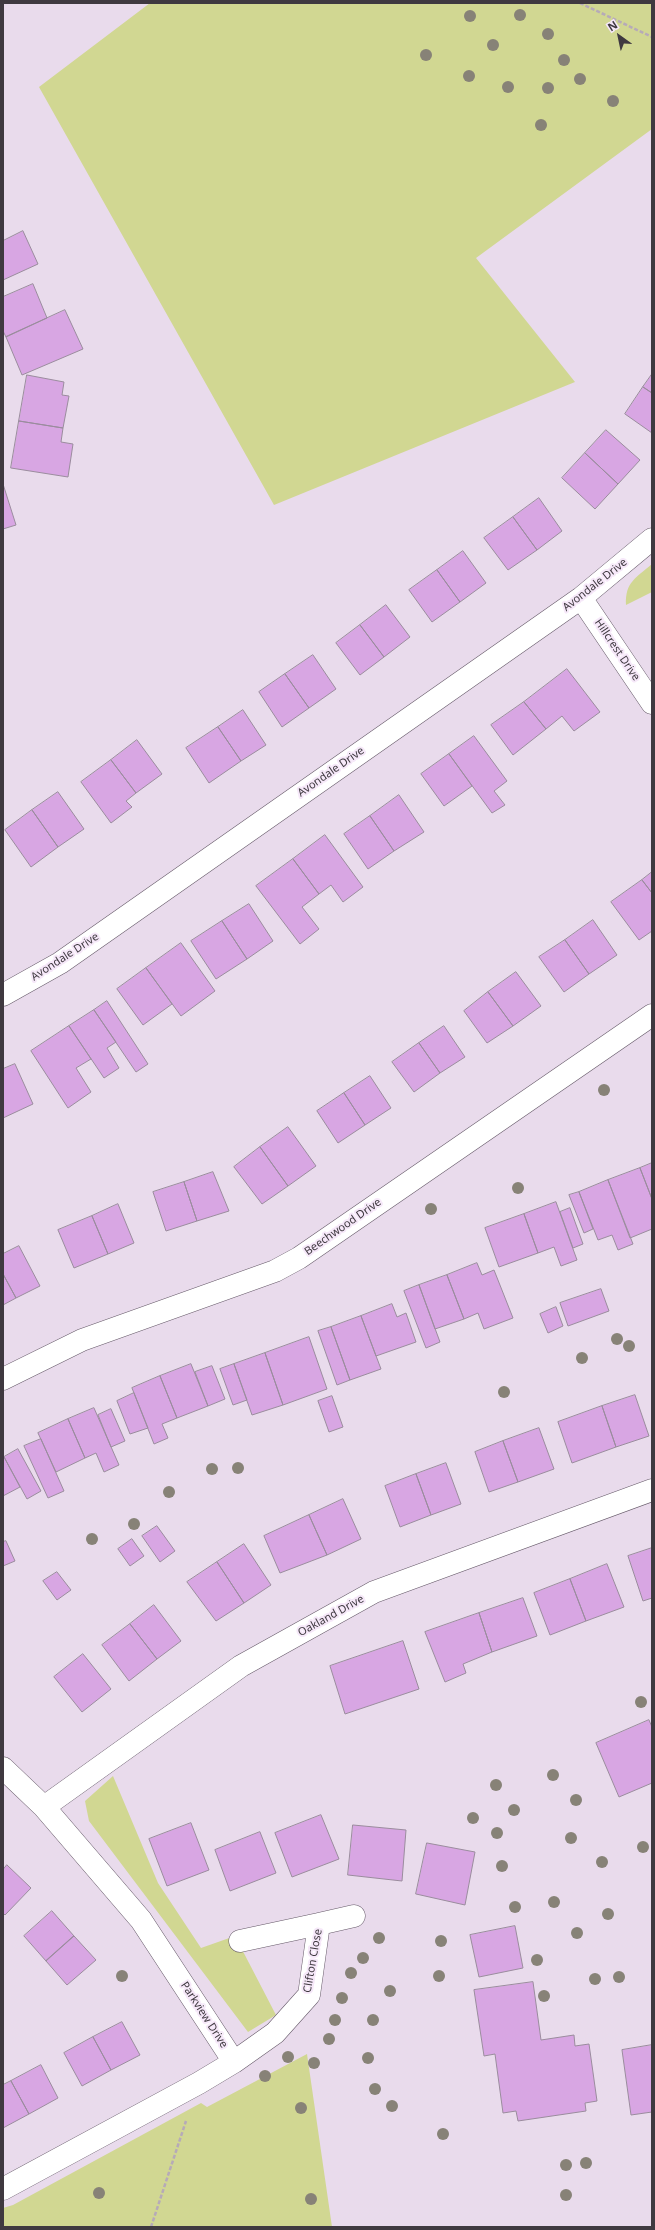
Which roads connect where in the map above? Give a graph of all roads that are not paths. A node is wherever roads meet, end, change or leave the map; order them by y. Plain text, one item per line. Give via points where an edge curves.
1 (652, 539) edge
2 (581, 598) junction
3 (652, 703) edge
4 (3, 996) edge
5 (652, 1015) edge
6 (3, 1379) edge
7 (652, 1490) edge
8 (3, 1768) edge
9 (44, 1807) junction
10 (354, 1916) dead end
11 (320, 1924) junction
12 (240, 1941) dead end
13 (234, 2062) junction
14 (3, 2189) edge

1 - 2 street, Avondale Drive
2 - 3 street, Hillcrest Drive
2 - 4 street, Avondale Drive via 60,963
5 - 6 street, Beechwood Drive via 299,1258 275,1271 82,1340
7 - 9 street, Oakland Drive via 374,1592 241,1666
8 - 9 street, Parkview Drive
9 - 13 street, Parkview Drive via 141,1920
10 - 11 street, Clifton Close
11 - 12 street, Clifton Close
11 - 13 street, Clifton Close via 309,1995 275,2033
13 - 14 street

